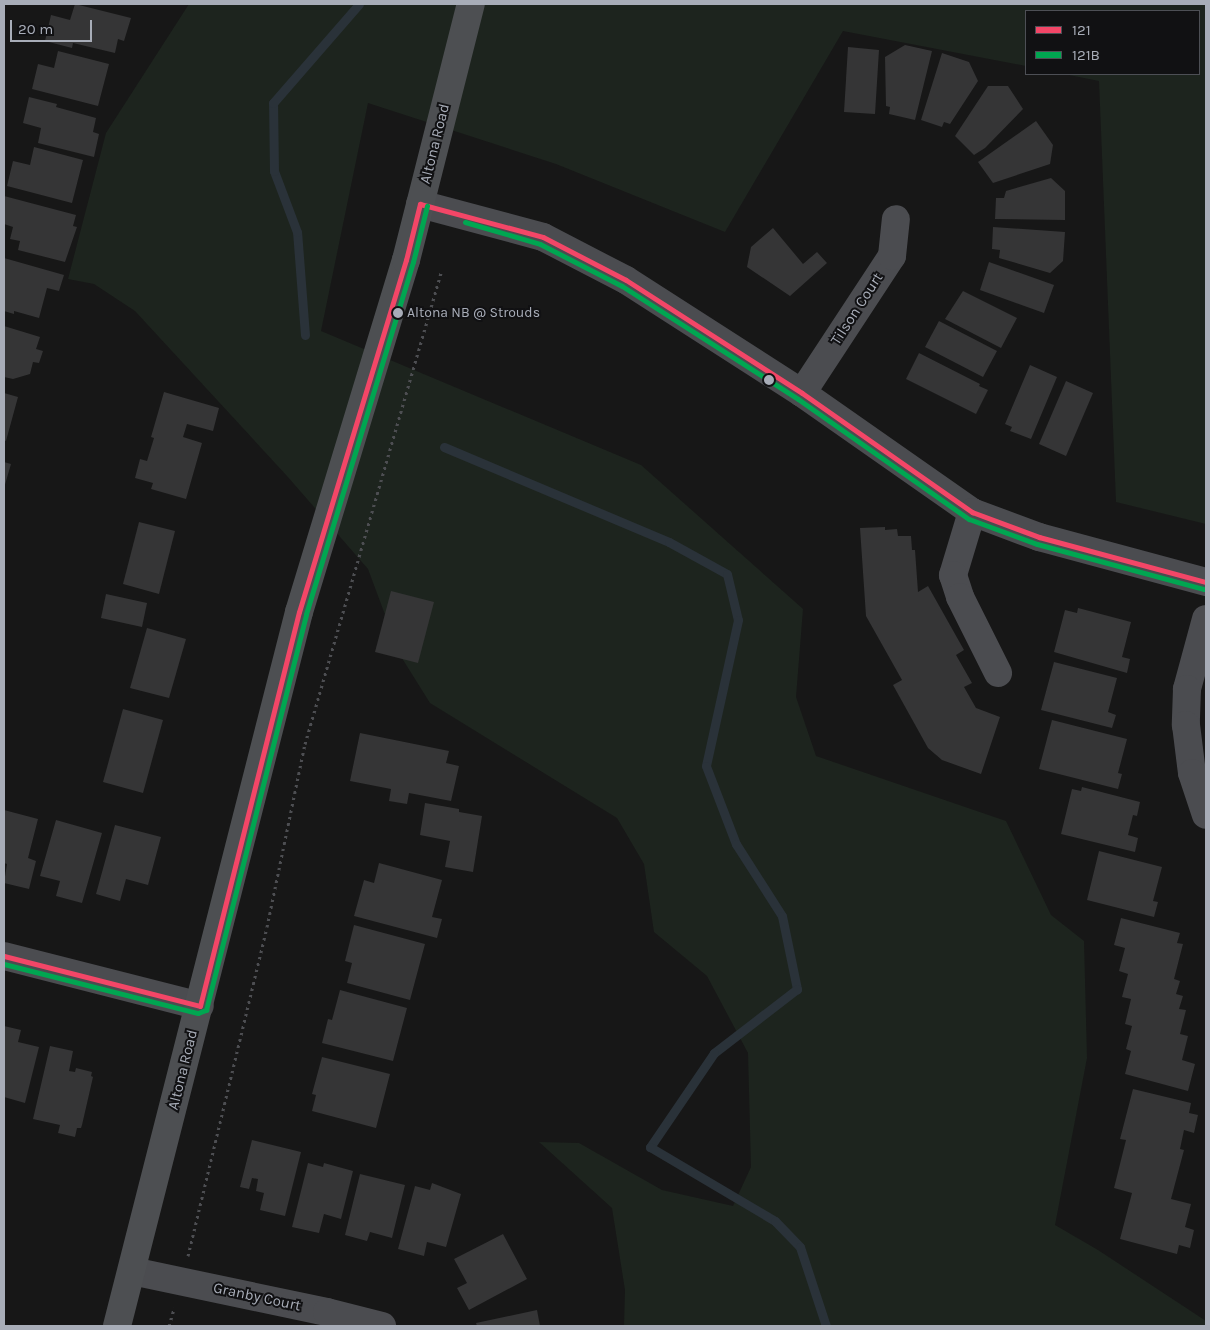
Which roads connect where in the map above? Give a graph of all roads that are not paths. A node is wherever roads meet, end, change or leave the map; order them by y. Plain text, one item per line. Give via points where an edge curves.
1 (471, 4) edge
2 (420, 204) junction
3 (896, 220) dead end
4 (802, 394) junction
5 (972, 512) junction
6 (1206, 582) edge
7 (1206, 619) edge
8 (998, 672) dead end
9 (1206, 815) edge
10 (4, 956) edge
11 (200, 1006) junction
12 (132, 1271) junction
13 (117, 1326) edge
14 (382, 1326) edge

1 - 2 main road, Altona Road
2 - 4 street via 544,237 626,280
2 - 11 main road, Altona Road via 406,260 299,612
3 - 4 street, Tilson Court via 892,256
4 - 5 street
5 - 6 street via 1039,537
5 - 8 street via 953,575 960,597
7 - 9 street via 1187,689 1186,725 1192,773
10 - 11 street
11 - 12 main road, Altona Road
12 - 13 main road, Altona Road
12 - 14 street, Granby Court

